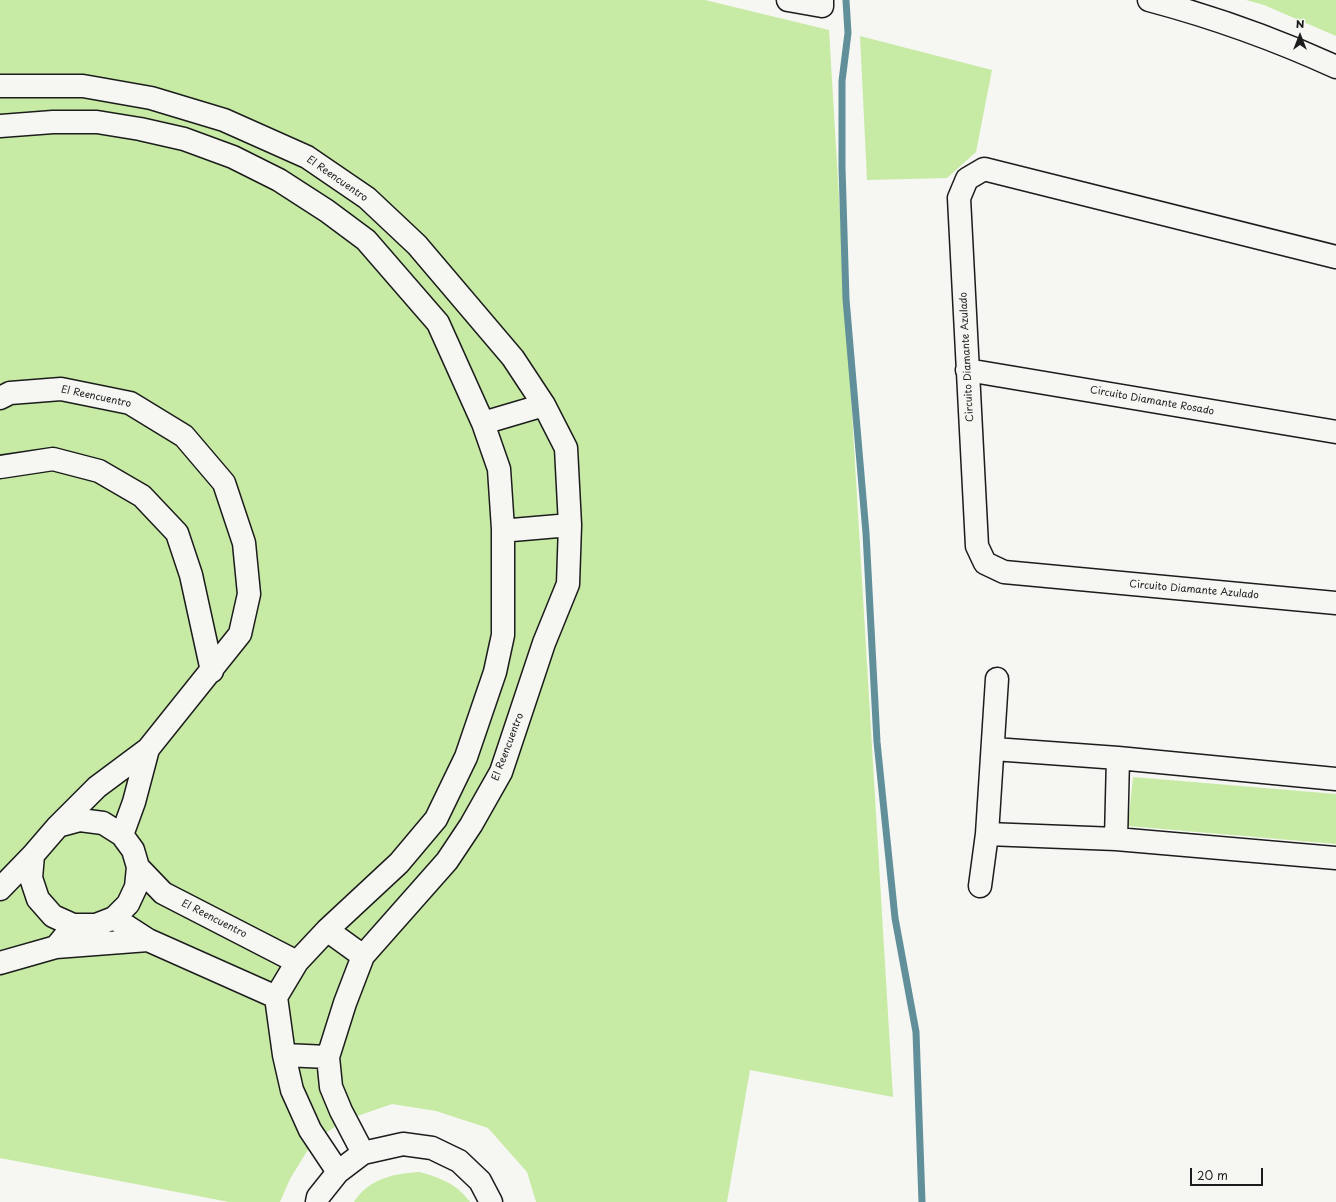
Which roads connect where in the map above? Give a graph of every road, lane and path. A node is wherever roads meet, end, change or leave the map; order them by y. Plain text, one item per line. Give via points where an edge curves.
1 (788, 0) edge
2 (1149, 0) edge
3 (822, 3) edge
4 (1336, 67) edge
5 (0, 86) edge
6 (0, 126) edge
7 (1336, 257) edge
8 (967, 370) junction
9 (0, 398) edge
10 (544, 405) junction
11 (483, 423) junction
12 (1336, 432) edge
13 (0, 467) edge
14 (570, 525) junction
15 (502, 529) junction
16 (1336, 603) edge
17 (212, 671) junction
18 (997, 679) dead end
19 (148, 748) junction
20 (994, 748) junction
21 (1118, 758) junction
22 (1336, 779) edge
23 (58, 826) junction
24 (987, 834) junction
25 (122, 835) junction
26 (1116, 839) junction
27 (33, 855) junction
28 (1336, 858) edge
29 (138, 868) junction
30 (980, 886) dead end
31 (0, 889) edge
32 (114, 918) junction
33 (73, 925) junction
34 (327, 930) junction
35 (148, 940) junction
36 (56, 948) junction
37 (363, 956) junction
38 (297, 962) junction
39 (0, 963) edge
40 (276, 997) junction
41 (284, 1055) junction
42 (328, 1057) junction
43 (363, 1153) junction
44 (338, 1172) junction
45 (317, 1202) edge
46 (491, 1202) edge

1 - 3 street
2 - 4 street via 1283,43
5 - 10 street, El Reencuentro via 83,86 151,98 224,120 307,157 367,198 417,245 513,358
6 - 11 street via 97,122 140,128 184,139 233,157 279,180 327,210 366,240 438,323
7 - 8 street, Circuito Diamante Azulado via 984,169 967,179 959,198
8 - 12 street, Circuito Diamante Rosado
8 - 16 street, Circuito Diamante Azulado via 977,546 985,563 1004,572
9 - 17 street, El Reencuentro via 10,393 61,389 130,403 184,436 224,483 244,543 249,594 240,634
10 - 11 street
10 - 14 street, El Reencuentro via 566,448
11 - 15 street via 499,469
13 - 17 street via 53,459 99,471 142,496 177,533 191,575
14 - 15 street
14 - 37 street, El Reencuentro via 568,584 544,643 501,772 447,861
15 - 34 street via 503,635 495,672 466,757 436,819 399,863
17 - 19 street, El Reencuentro
18 - 20 street
19 - 23 street, El Reencuentro via 97,787
19 - 25 street, El Reencuentro via 134,802
20 - 21 street
20 - 24 street
21 - 22 street
21 - 26 street
23 - 25 street via 80,820 103,823
23 - 27 street
24 - 26 street
24 - 30 street
25 - 29 street via 133,850
26 - 28 street
27 - 31 street
27 - 33 street via 31,878 38,899 53,916
29 - 32 street via 136,887 128,904
29 - 38 street, El Reencuentro via 163,894
32 - 33 street via 96,925
32 - 35 street
33 - 36 street
34 - 37 street
34 - 38 street
35 - 36 street
35 - 40 street
36 - 39 street
37 - 42 street, El Reencuentro
38 - 40 street
40 - 41 street
41 - 42 street
41 - 44 street via 292,1090 310,1130
42 - 43 street, El Reencuentro via 331,1087
43 - 44 street
43 - 46 street via 403,1144 432,1148 459,1161 480,1181
44 - 45 street via 318,1197

